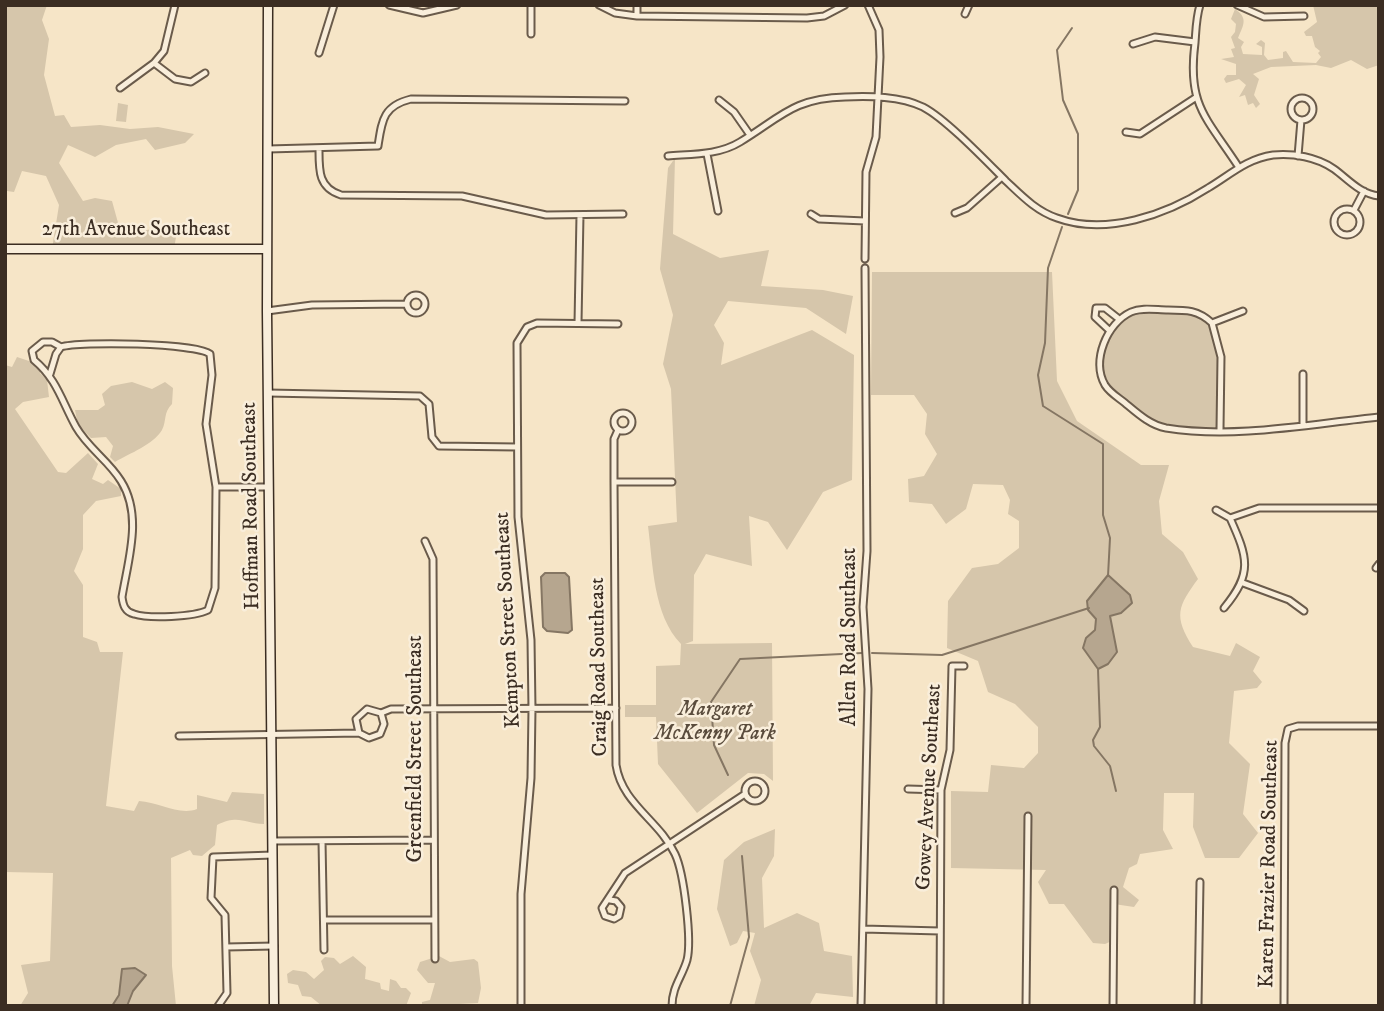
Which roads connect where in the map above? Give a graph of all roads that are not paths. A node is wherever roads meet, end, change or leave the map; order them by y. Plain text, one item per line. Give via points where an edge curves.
1 (165, 5) edge
2 (268, 5) edge
3 (334, 5) edge
4 (457, 5) edge
5 (531, 5) edge
6 (599, 5) edge
7 (637, 5) edge
8 (845, 5) edge
9 (868, 5) edge
10 (969, 5) edge
11 (1200, 5) edge
12 (1237, 5) edge
13 (392, 6) edge
14 (174, 7) edge
15 (965, 14) dead end
16 (637, 16) junction
17 (1304, 16) dead end
18 (531, 34) dead end
19 (1195, 42) junction
20 (1133, 44) dead end
21 (318, 53) dead end
22 (155, 63) junction
23 (205, 74) dead end
24 (120, 88) dead end
25 (878, 98) junction
26 (1195, 98) junction
27 (719, 100) dead end
28 (625, 101) dead end
29 (1301, 120) junction
30 (1126, 132) dead end
31 (750, 135) junction
32 (319, 148) junction
33 (268, 149) junction
34 (707, 154) junction
35 (668, 156) dead end
36 (1298, 156) junction
37 (1238, 166) junction
38 (1002, 177) junction
39 (1364, 191) junction
40 (1379, 196) edge
41 (1354, 210) junction
42 (718, 211) dead end
43 (955, 213) dead end
44 (623, 214) dead end
45 (811, 214) dead end
46 (580, 215) junction
47 (865, 222) junction
48 (5, 248) edge
49 (267, 249) junction
50 (865, 259) dead end
51 (865, 268) dead end
52 (408, 304) dead end
53 (267, 311) junction
54 (1243, 311) dead end
55 (1119, 319) junction
56 (578, 323) junction
57 (1212, 323) junction
58 (618, 324) dead end
59 (1110, 331) junction
60 (61, 347) junction
61 (50, 373) junction
62 (1303, 374) dead end
63 (268, 393) junction
64 (1379, 417) edge
65 (1303, 426) junction
66 (1220, 429) junction
67 (618, 430) dead end
68 (517, 447) junction
69 (614, 482) junction
70 (672, 482) dead end
71 (268, 486) junction
72 (216, 487) junction
73 (1379, 509) edge
74 (1216, 510) dead end
75 (1230, 518) junction
76 (425, 541) dead end
77 (1243, 583) junction
78 (1224, 608) dead end
79 (1304, 611) dead end
80 (964, 667) dead end
81 (615, 708) junction
82 (433, 709) junction
83 (532, 709) junction
84 (381, 713) junction
85 (1379, 726) edge
86 (359, 733) junction
87 (179, 736) dead end
88 (272, 736) junction
89 (908, 789) dead end
90 (942, 790) junction
91 (745, 794) dead end
92 (1028, 816) dead end
93 (434, 840) junction
94 (273, 841) junction
95 (322, 841) junction
96 (669, 843) junction
97 (273, 855) junction
98 (1200, 882) dead end
99 (1114, 890) dead end
100 (610, 900) dead end
101 (434, 919) junction
102 (324, 920) junction
103 (863, 929) junction
104 (940, 931) junction
105 (274, 946) junction
106 (226, 947) junction
107 (324, 950) dead end
108 (435, 959) dead end
109 (218, 1006) edge
110 (274, 1006) edge
111 (521, 1006) edge
112 (672, 1006) edge
113 (861, 1006) edge
114 (940, 1006) edge
115 (1026, 1006) edge
116 (1113, 1006) edge
117 (1198, 1006) edge
118 (1284, 1006) edge

1 - 14 street
2 - 33 street, Hoffman Road Southeast
3 - 21 street
4 - 13 street via 423,13
5 - 18 street
6 - 16 street
7 - 16 street
8 - 16 street via 824,16 807,18
9 - 25 street via 879,30
10 - 15 street
11 - 19 street
12 - 17 street via 1264,17
14 - 22 street via 167,41
19 - 20 street via 1155,37
19 - 26 street via 1191,77
22 - 23 street via 175,79 191,82
22 - 24 street
25 - 31 street via 804,102
25 - 38 street via 924,108
25 - 47 street via 876,136 866,172
26 - 30 street via 1140,134
26 - 37 street
27 - 31 street
28 - 32 street via 411,99 386,110 378,146
29 - 29 street via 1313,113 1305,99 1291,107 1294,117
29 - 36 street
31 - 34 street
32 - 33 street
32 - 46 street via 322,183 329,192 463,196 531,213
33 - 49 street, Hoffman Road Southeast
34 - 35 street
34 - 42 street
36 - 37 street via 1271,155
36 - 39 street via 1332,168
37 - 38 street via 1197,195 1127,223 1054,218
38 - 43 street
39 - 40 street
39 - 41 street
41 - 41 street via 1341,210 1335,216 1334,224 1342,234 1358,229 1361,221
44 - 46 street
45 - 47 street via 819,219
46 - 56 street
47 - 50 street
48 - 49 street, 27th Avenue Southeast
49 - 53 street, Hoffman Road Southeast
51 - 103 street, Allen Road Southeast
52 - 53 street via 312,305
53 - 63 street, Hoffman Road Southeast
54 - 57 street
55 - 57 street via 1140,310 1193,310
55 - 59 street
55 - 59 street via 1097,307 1095,317
56 - 58 street, Kempton Street Southeast
56 - 68 street, Kempton Street Southeast via 537,323 521,334 516,352
57 - 66 street via 1221,357
59 - 66 street via 1101,361 1103,381 1110,391 1157,425
60 - 61 street
60 - 61 street via 43,342 32,351 34,360
60 - 72 street via 173,345 203,348 210,354 206,424
61 - 72 street via 77,429 126,491 133,522 122,597 132,614 198,615 212,604
62 - 65 street
63 - 68 street via 420,396 429,404 432,437 439,446
63 - 71 street, Hoffman Road Southeast
64 - 65 street
65 - 66 street
67 - 69 street, Craig Road Southeast
68 - 83 street, Kempton Street Southeast
69 - 70 street
69 - 81 street, Craig Road Southeast
71 - 72 street
71 - 88 street, Hoffman Road Southeast
73 - 75 street via 1259,508
74 - 75 street
75 - 77 street via 1244,560
76 - 82 street, Greenfield Street Southeast via 433,559
77 - 78 street
77 - 79 street via 1289,600
80 - 90 street, Gowey Avenue Southeast via 952,667 950,750
81 - 83 street
81 - 96 street, Craig Road Southeast via 621,784
82 - 83 street
82 - 84 street
82 - 93 street, Greenfield Street Southeast
83 - 111 street, Kempton Street Southeast via 521,894
84 - 86 street via 384,724 380,734 369,738
84 - 86 street via 370,708 360,712 355,722
85 - 118 street, Karen Frazier Road Southeast via 1288,729
86 - 88 street
87 - 88 street
88 - 94 street, Hoffman Road Southeast
89 - 90 street
90 - 104 street, Gowey Avenue Southeast
91 - 96 street
92 - 115 street
93 - 95 street
93 - 101 street, Greenfield Street Southeast
94 - 95 street
94 - 97 street, Hoffman Road Southeast
95 - 102 street
96 - 100 street via 625,873
96 - 112 street, Craig Road Southeast via 683,882 688,951
97 - 105 street, Hoffman Road Southeast
97 - 106 street via 213,857 211,898 225,915
98 - 117 street
99 - 116 street
101 - 102 street
101 - 108 street, Greenfield Street Southeast
102 - 107 street
103 - 104 street
103 - 113 street, Allen Road Southeast
104 - 114 street, Gowey Avenue Southeast
105 - 106 street
105 - 110 street, Hoffman Road Southeast
106 - 109 street via 227,993

